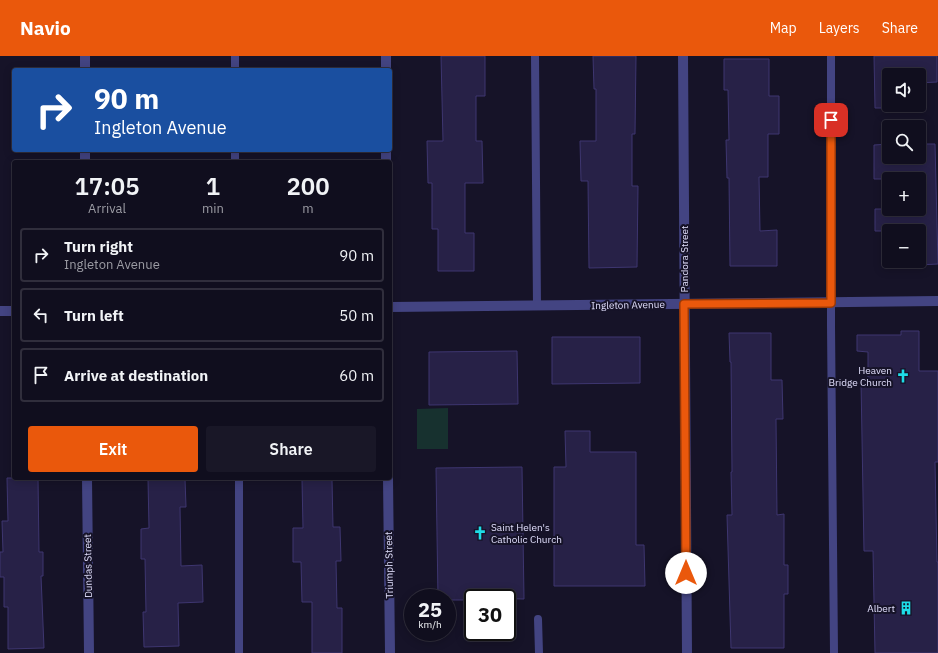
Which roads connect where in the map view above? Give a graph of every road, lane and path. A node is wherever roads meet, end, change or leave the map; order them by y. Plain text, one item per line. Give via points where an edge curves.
1 (85, 56) edge
2 (235, 56) edge
3 (386, 56) edge
4 (535, 56) edge
5 (683, 56) edge
6 (831, 56) edge
7 (85, 68) edge
8 (235, 68) edge
9 (386, 68) edge
10 (938, 301) edge
11 (831, 303) junction
12 (684, 304) junction
13 (538, 306) junction
14 (392, 307) edge
15 (0, 311) edge
16 (12, 311) edge
17 (87, 480) edge
18 (238, 480) edge
19 (388, 480) edge
20 (538, 619) dead end
21 (89, 653) edge
22 (239, 653) edge
23 (390, 653) edge
24 (539, 653) edge
25 (686, 653) edge
26 (834, 653) edge

1 - 7 street
2 - 8 lane
3 - 9 street
4 - 13 lane
5 - 12 street, Pandora Street
6 - 11 lane
10 - 11 street, Ingleton Avenue
11 - 12 street, Ingleton Avenue
11 - 26 lane
12 - 13 street, Ingleton Avenue
12 - 25 street, Pandora Street
13 - 14 street, Ingleton Avenue
15 - 16 street
17 - 21 street, Dundas Street
18 - 22 lane
19 - 23 street, Triumph Street
20 - 24 lane

